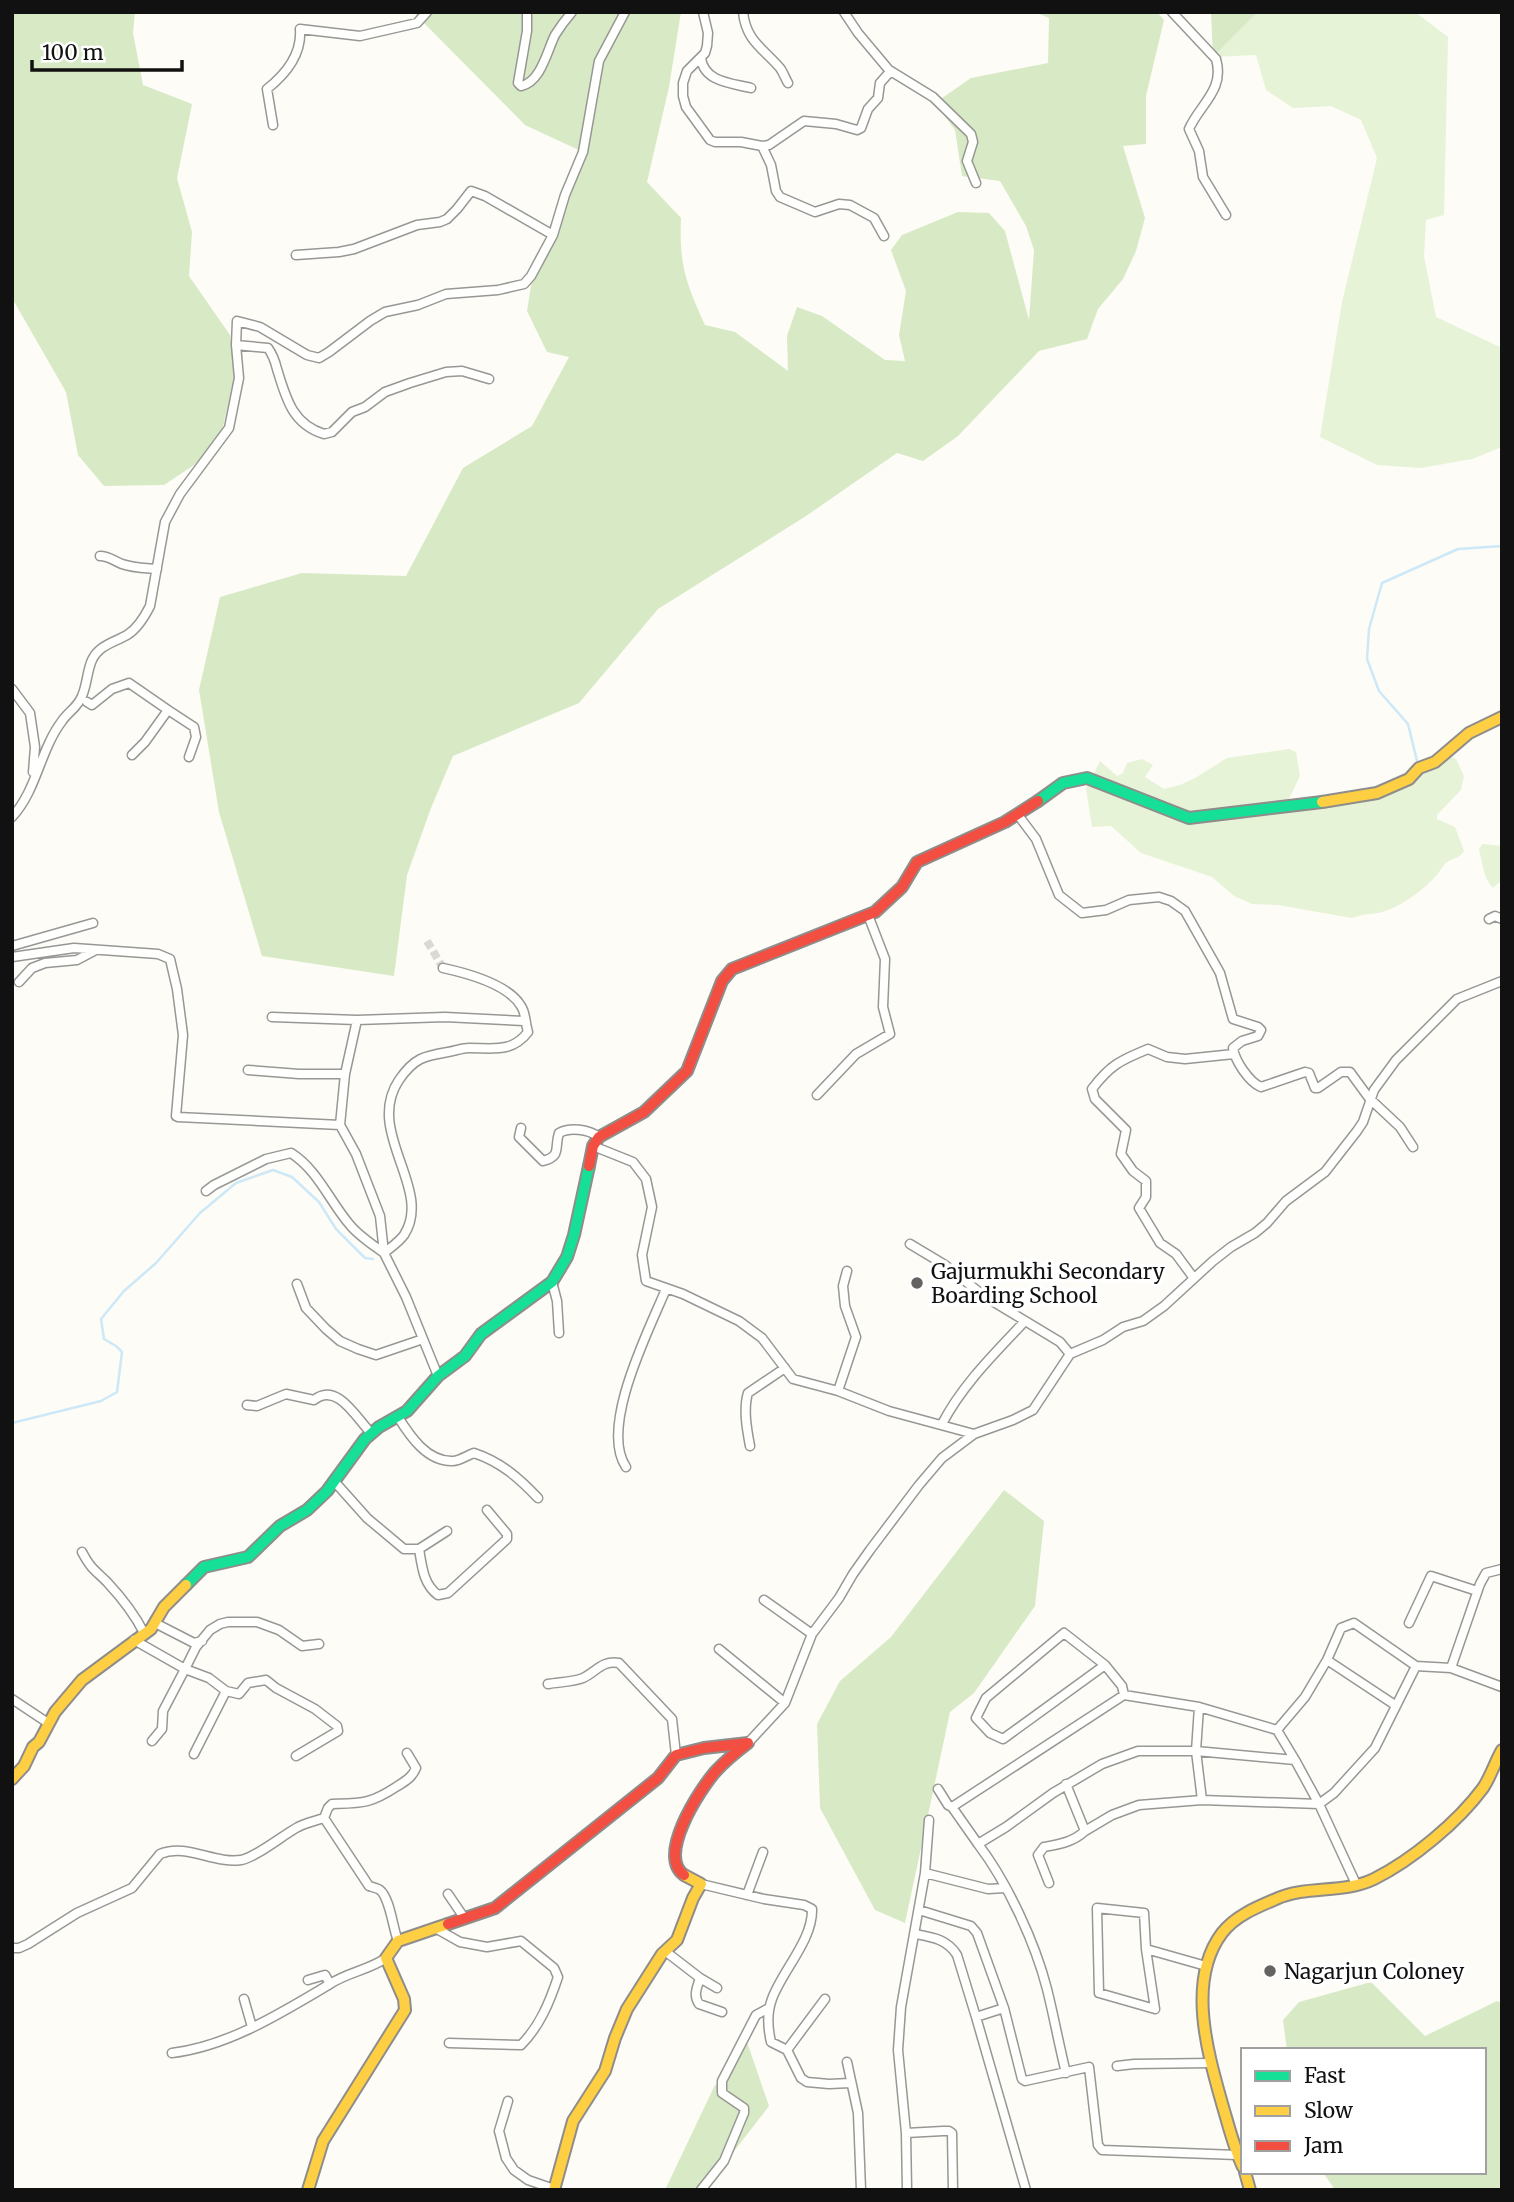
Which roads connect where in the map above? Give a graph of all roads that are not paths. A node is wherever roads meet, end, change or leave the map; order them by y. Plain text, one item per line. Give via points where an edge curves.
1 (428, 12) edge
2 (527, 12) edge
3 (572, 12) edge
4 (625, 12) edge
5 (703, 12) edge
6 (743, 12) edge
7 (844, 12) edge
8 (1172, 12) edge
9 (701, 58) junction
10 (889, 70) junction
11 (788, 83) dead end
12 (751, 88) dead end
13 (273, 125) dead end
14 (762, 146) junction
15 (976, 183) dead end
16 (1226, 215) dead end
17 (553, 235) junction
18 (884, 236) dead end
19 (296, 255) dead end
20 (236, 345) junction
21 (489, 379) dead end
22 (100, 556) dead end
23 (158, 569) junction
24 (12, 689) edge
25 (87, 702) dead end
26 (168, 710) junction
27 (1502, 717) edge
28 (132, 755) dead end
29 (189, 757) dead end
30 (33, 785) junction
31 (1018, 815) junction
32 (12, 817) edge
33 (868, 915) junction
34 (1489, 919) dead end
35 (1502, 919) edge
36 (93, 923) dead end
37 (12, 946) edge
38 (94, 951) junction
39 (12, 957) edge
40 (443, 968) tunnel mouth
41 (1502, 981) edge
42 (19, 982) dead end
43 (272, 1017) dead end
44 (358, 1020) junction
45 (524, 1021) junction
46 (1234, 1054) junction
47 (248, 1070) dead end
48 (345, 1074) junction
49 (817, 1095) dead end
50 (1370, 1098) junction
51 (340, 1125) junction
52 (521, 1128) dead end
53 (596, 1142) junction
54 (1413, 1147) dead end
55 (206, 1191) dead end
56 (910, 1244) dead end
57 (384, 1254) junction
58 (847, 1271) dead end
59 (1194, 1277) junction
60 (552, 1282) junction
61 (298, 1284) dead end
62 (666, 1289) junction
63 (1024, 1321) junction
64 (559, 1334) dead end
65 (423, 1339) junction
66 (1070, 1354) junction
67 (785, 1368) junction
68 (438, 1376) junction
69 (838, 1391) junction
70 (247, 1405) dead end
71 (398, 1417) junction
72 (942, 1424) junction
73 (371, 1433) junction
74 (974, 1434) junction
75 (750, 1446) dead end
76 (626, 1466) dead end
77 (334, 1481) junction
78 (538, 1499) dead end
79 (487, 1510) dead end
80 (447, 1531) dead end
81 (419, 1549) junction
82 (82, 1552) dead end
83 (1502, 1569) edge
84 (1477, 1591) junction
85 (764, 1600) dead end
86 (155, 1623) junction
87 (1409, 1623) dead end
88 (812, 1634) junction
89 (139, 1637) junction
90 (202, 1641) junction
91 (319, 1644) dead end
92 (719, 1648) dead end
93 (1326, 1660) junction
94 (1105, 1665) junction
95 (1416, 1666) junction
96 (1451, 1668) junction
97 (185, 1669) junction
98 (548, 1684) dead end
99 (1501, 1684) edge
100 (226, 1691) junction
101 (1124, 1695) junction
102 (12, 1699) edge
103 (785, 1703) junction
104 (1395, 1705) junction
105 (1199, 1707) junction
106 (49, 1721) junction
107 (1277, 1730) junction
108 (152, 1741) dead end
109 (748, 1743) junction
110 (1502, 1749) edge
111 (1196, 1751) junction
112 (407, 1753) dead end
113 (194, 1754) dead end
114 (676, 1755) junction
115 (296, 1756) dead end
116 (1294, 1760) junction
117 (12, 1780) edge
118 (1066, 1784) junction
119 (938, 1789) dead end
120 (1202, 1800) junction
121 (1319, 1804) junction
122 (952, 1807) junction
123 (324, 1818) junction
124 (929, 1820) dead end
125 (1085, 1830) junction
126 (978, 1844) junction
127 (763, 1852) dead end
128 (925, 1873) junction
129 (1049, 1883) dead end
130 (701, 1884) junction
131 (1356, 1884) junction
132 (1005, 1888) junction
133 (448, 1894) dead end
134 (747, 1895) junction
135 (919, 1910) junction
136 (465, 1919) junction
137 (436, 1929) junction
138 (915, 1934) junction
139 (398, 1941) junction
140 (12, 1948) edge
141 (1146, 1949) junction
142 (665, 1951) junction
143 (386, 1958) junction
144 (1206, 1966) junction
145 (700, 1978) junction
146 (308, 1980) dead end
147 (330, 1984) junction
148 (717, 1988) dead end
149 (244, 1999) dead end
150 (825, 1999) dead end
151 (769, 2008) junction
152 (1004, 2008) junction
153 (722, 2012) dead end
154 (976, 2017) junction
155 (252, 2027) junction
156 (449, 2043) dead end
157 (787, 2050) junction
158 (172, 2053) dead end
159 (847, 2062) dead end
160 (1212, 2063) junction
161 (1117, 2066) dead end
162 (1066, 2073) junction
163 (850, 2083) junction
164 (508, 2101) dead end
165 (906, 2133) junction
166 (1237, 2155) junction
167 (1241, 2162) edge
168 (308, 2190) edge
169 (554, 2190) edge
170 (701, 2190) edge
171 (861, 2190) edge
172 (906, 2190) edge
173 (953, 2190) edge
174 (1026, 2190) edge

1 - 13 street via 416,23 360,36 300,29 292,62 267,89
2 - 3 street via 521,86 542,67 557,32
4 - 17 street via 599,61 583,152
5 - 9 street via 708,33
6 - 11 street via 747,32
7 - 10 street
8 - 16 street via 1216,58 1219,68 1212,96 1189,129 1203,177
9 - 12 street via 707,73
9 - 14 street via 687,71 683,83 686,107 695,121 715,142
10 - 14 street via 860,130 804,121
10 - 15 street via 933,97 971,134 967,161
14 - 18 street via 780,197 815,212 850,205 874,218
17 - 19 street via 471,191 440,222 417,225 339,252
17 - 20 street via 524,284 446,294 385,312 319,358 260,327 237,321
20 - 21 street via 268,348 290,408 309,427 324,434 385,392 410,383 462,371
20 - 23 street via 239,377 229,428 180,494 165,523
22 - 23 street
23 - 30 street via 145,617 128,635 107,644 92,659 82,697 62,720
24 - 30 street via 30,713 35,747
25 - 26 street via 92,705 112,689 129,683
26 - 28 street
26 - 29 street via 194,727 196,737
27 - 31 street via 1469,733 1409,779 1377,793 1189,818 1087,778 1063,783
30 - 32 street
31 - 33 street via 917,862 902,887
31 - 46 street via 1036,839 1059,895 1082,913 1159,897 1185,911 1220,973 1233,1019 1261,1030 1233,1048
33 - 49 street via 885,959 883,1007 890,1034 856,1054
33 - 53 street via 732,969 722,981 687,1071 643,1112
34 - 35 street
36 - 37 street
38 - 39 street via 75,948
38 - 42 street via 78,960 32,968
38 - 51 street via 158,954 170,959 183,1035 176,1116
40 - 45 street via 484,979 512,996 520,1004
41 - 50 street via 1458,999 1395,1060
43 - 44 street
44 - 45 street via 444,1017
44 - 48 street
45 - 57 street via 528,1032 520,1042 491,1050 468,1048 426,1055 414,1061 397,1082 388,1109 390,1130 411,1201 411,1219
46 - 50 street via 1258,1088 1305,1072 1318,1088 1345,1071
46 - 59 street via 1185,1059 1148,1049 1121,1060 1092,1089 1094,1099 1126,1130 1121,1154 1146,1181 1146,1197 1139,1208 1160,1243 1176,1254
47 - 48 street
48 - 51 street
50 - 54 street
50 - 59 street via 1363,1122 1325,1172 1255,1233
51 - 57 street via 380,1216
52 - 53 street via 523,1143 543,1161 557,1152 559,1133 567,1129 592,1132
53 - 60 street via 574,1235
53 - 62 street via 633,1162 646,1179 652,1207 642,1255 646,1281
55 - 57 street via 266,1159 291,1153 327,1191 351,1226
56 - 63 street
57 - 65 street
58 - 69 street via 845,1306 856,1337
59 - 66 street via 1143,1321
60 - 64 street
60 - 68 street via 481,1334 465,1356
61 - 65 street via 306,1308 340,1341 358,1349 376,1355
62 - 67 street via 739,1321 762,1338
62 - 76 street via 628,1382 617,1422
63 - 66 street
63 - 72 street via 959,1397
65 - 68 street
66 - 74 street via 1033,1410
67 - 69 street via 793,1379
67 - 75 street via 748,1392
68 - 71 street
69 - 72 street via 889,1411
70 - 73 street via 257,1406 286,1394 314,1400 331,1394 354,1411
71 - 73 street
71 - 78 street via 430,1455 454,1461 474,1453 489,1458 521,1480
72 - 74 street
73 - 77 street
74 - 88 street via 942,1458 919,1485
77 - 81 street via 398,1546
77 - 86 street via 307,1510 280,1526 248,1557 204,1567 164,1607
79 - 81 street via 508,1534 507,1539 448,1593 438,1595 430,1589
80 - 81 street
82 - 89 street via 138,1622
83 - 84 street via 1486,1573
84 - 87 street via 1431,1576
84 - 96 street
85 - 88 street
86 - 89 street
86 - 90 street via 194,1643
88 - 103 street
89 - 97 street
89 - 106 street via 82,1680
90 - 91 street via 220,1623 257,1622 302,1646
90 - 97 street
92 - 103 street
93 - 95 street via 1341,1628 1354,1623
93 - 104 street
93 - 107 street via 1305,1697
94 - 94 street via 1003,1739 976,1718 986,1698 1064,1633
94 - 101 street
95 - 96 street
95 - 104 street
96 - 99 street
97 - 100 street
97 - 108 street via 163,1711 162,1729
98 - 114 street via 619,1663 672,1719
100 - 113 street
100 - 115 street via 239,1694 248,1683 266,1680 337,1726 338,1731
101 - 105 street
101 - 122 street
102 - 106 street
103 - 109 street
104 - 121 street via 1375,1748
105 - 107 street
105 - 111 street
106 - 117 street
107 - 116 street
109 - 114 street
109 - 130 street via 700,1791 674,1850 674,1865
110 - 131 street via 1484,1786 1452,1822 1388,1870
111 - 116 street
111 - 118 street via 1138,1751
111 - 120 street
112 - 123 street via 416,1768 408,1780 369,1802 332,1804
114 - 136 street via 658,1779 495,1908
116 - 121 street
118 - 125 street
118 - 126 street
119 - 122 street
120 - 121 street
120 - 125 street via 1139,1805
121 - 131 street
122 - 126 street
123 - 139 street via 369,1886 380,1890
123 - 140 street via 241,1860 179,1850 160,1854 132,1888 77,1913 28,1944
124 - 128 street
125 - 129 street via 1077,1838 1044,1847 1038,1855
126 - 132 street
127 - 134 street
128 - 132 street via 988,1889
128 - 135 street
130 - 134 street
130 - 142 street via 677,1940
131 - 144 street via 1288,1894 1230,1923
132 - 162 street via 1046,1986
133 - 136 street
134 - 151 street via 811,1909 797,1955
135 - 138 street
135 - 152 street via 971,1926
136 - 137 street
137 - 139 street
137 - 156 street via 460,1942 487,1947 521,1941 558,1976 545,2011 521,2045
138 - 154 street via 951,1946
138 - 165 street via 898,2050
139 - 143 street
141 - 141 street via 1144,1913 1097,1908 1099,1993 1155,2009
141 - 144 street
142 - 145 street
142 - 169 street via 627,2009 605,2071 573,2121
143 - 147 street
143 - 168 street via 405,2010 323,2141
144 - 160 street via 1205,2035
145 - 148 street
145 - 153 street via 695,1998
146 - 147 street via 325,1975
147 - 155 street
149 - 155 street
150 - 157 street
151 - 157 street via 771,2042
151 - 170 street via 756,2015 722,2081 722,2093 744,2108 744,2113 724,2161
152 - 154 street
152 - 162 street via 1023,2079
154 - 174 street
155 - 158 street
157 - 163 street via 807,2082
159 - 163 street
160 - 161 street
160 - 166 street
162 - 166 street via 1089,2067 1102,2150
163 - 171 street via 858,2113
164 - 169 street via 499,2132 506,2158 528,2180
165 - 172 street
165 - 173 street via 952,2133
166 - 167 street

